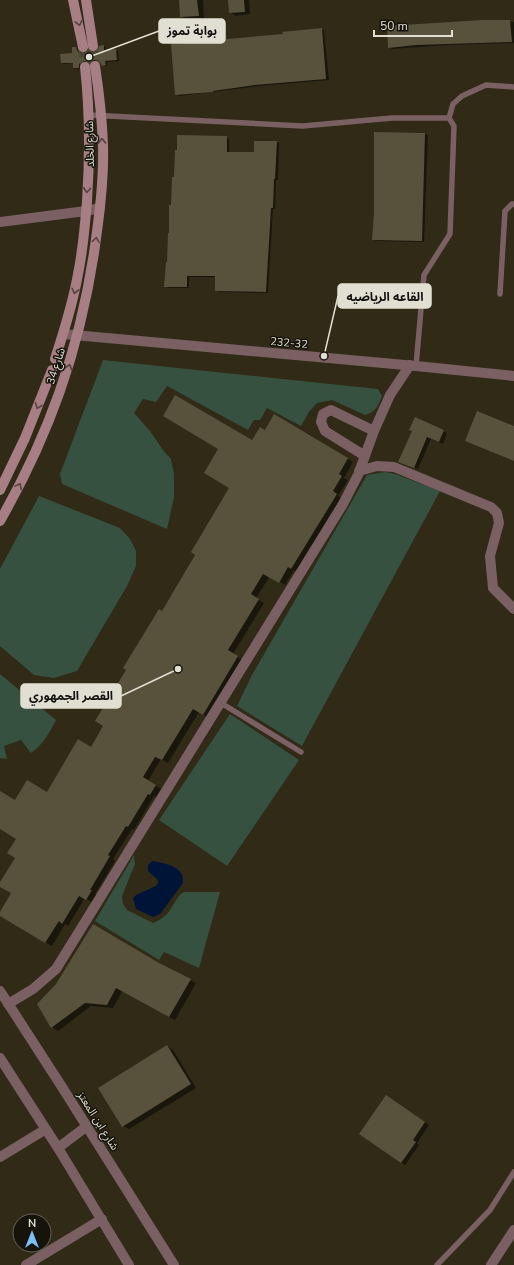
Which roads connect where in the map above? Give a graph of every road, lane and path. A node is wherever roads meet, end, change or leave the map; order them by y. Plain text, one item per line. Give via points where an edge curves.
1 (73, 0) edge
2 (86, 0) edge
3 (95, 66) tunnel mouth
4 (85, 67) tunnel mouth
5 (514, 87) edge
6 (89, 115) junction
7 (101, 115) junction
8 (449, 118) junction
9 (514, 204) edge
10 (100, 208) junction
11 (86, 211) junction
12 (0, 222) edge
13 (500, 294) dead end
14 (63, 334) junction
15 (78, 336) junction
16 (55, 359) dead end
17 (413, 366) junction
18 (52, 370) dead end
19 (514, 376) edge
20 (374, 431) junction
21 (365, 456) junction
22 (359, 471) junction
23 (0, 490) edge
24 (0, 521) edge
25 (514, 609) edge
26 (221, 703) junction
27 (301, 752) dead end
28 (0, 991) edge
29 (8, 1004) junction
30 (0, 1058) edge
31 (87, 1126) junction
32 (46, 1129) junction
33 (58, 1148) junction
34 (0, 1157) edge
35 (514, 1172) edge
36 (102, 1219) junction
37 (514, 1230) edge
38 (26, 1265) edge
39 (129, 1265) edge
40 (174, 1265) edge
41 (437, 1265) edge
42 (491, 1265) edge

1 -> 2 main road via 88,46
3 - 7 main road, شارع الخلد
4 - 6 main road, شارع الخلد
5 - 8 lane via 486,85 462,96 453,104
6 - 7 lane
6 -> 11 main road, شارع الخلد
7 - 8 lane via 303,126 392,118
10 -> 7 main road, شارع الخلد via 103,145
8 - 17 lane via 454,126 450,234 424,276
9 - 13 lane via 505,211
10 - 11 street
15 -> 10 main road, شارع 34
11 - 12 street
11 -> 14 main road, شارع 34 via 82,253
14 - 15 street, 232-32
14 - 16 main road, شارع 34
15 - 17 street, 232-32
24 -> 15 main road, شارع 34 via 49,422
17 - 19 street, 232-32
17 - 20 street via 390,395
18 -> 23 main road, شارع 34 via 25,438
20 - 21 street
20 - 21 street via 331,410 323,414 321,422 325,431
21 - 22 street
22 - 25 street via 377,466 394,467 491,507 497,513 499,523 490,556 493,588
22 - 26 street via 343,504
26 - 27 lane
26 - 29 street via 56,969 33,989
28 - 29 street, شارع ابن المعتز
29 - 31 street, شارع ابن المعتز
30 - 32 street
31 - 33 street
31 - 40 street, شارع ابن المعتز
32 - 33 street
32 - 34 street
33 - 36 street
35 - 41 lane via 490,1210
36 - 38 street
36 - 39 street
37 - 42 street

